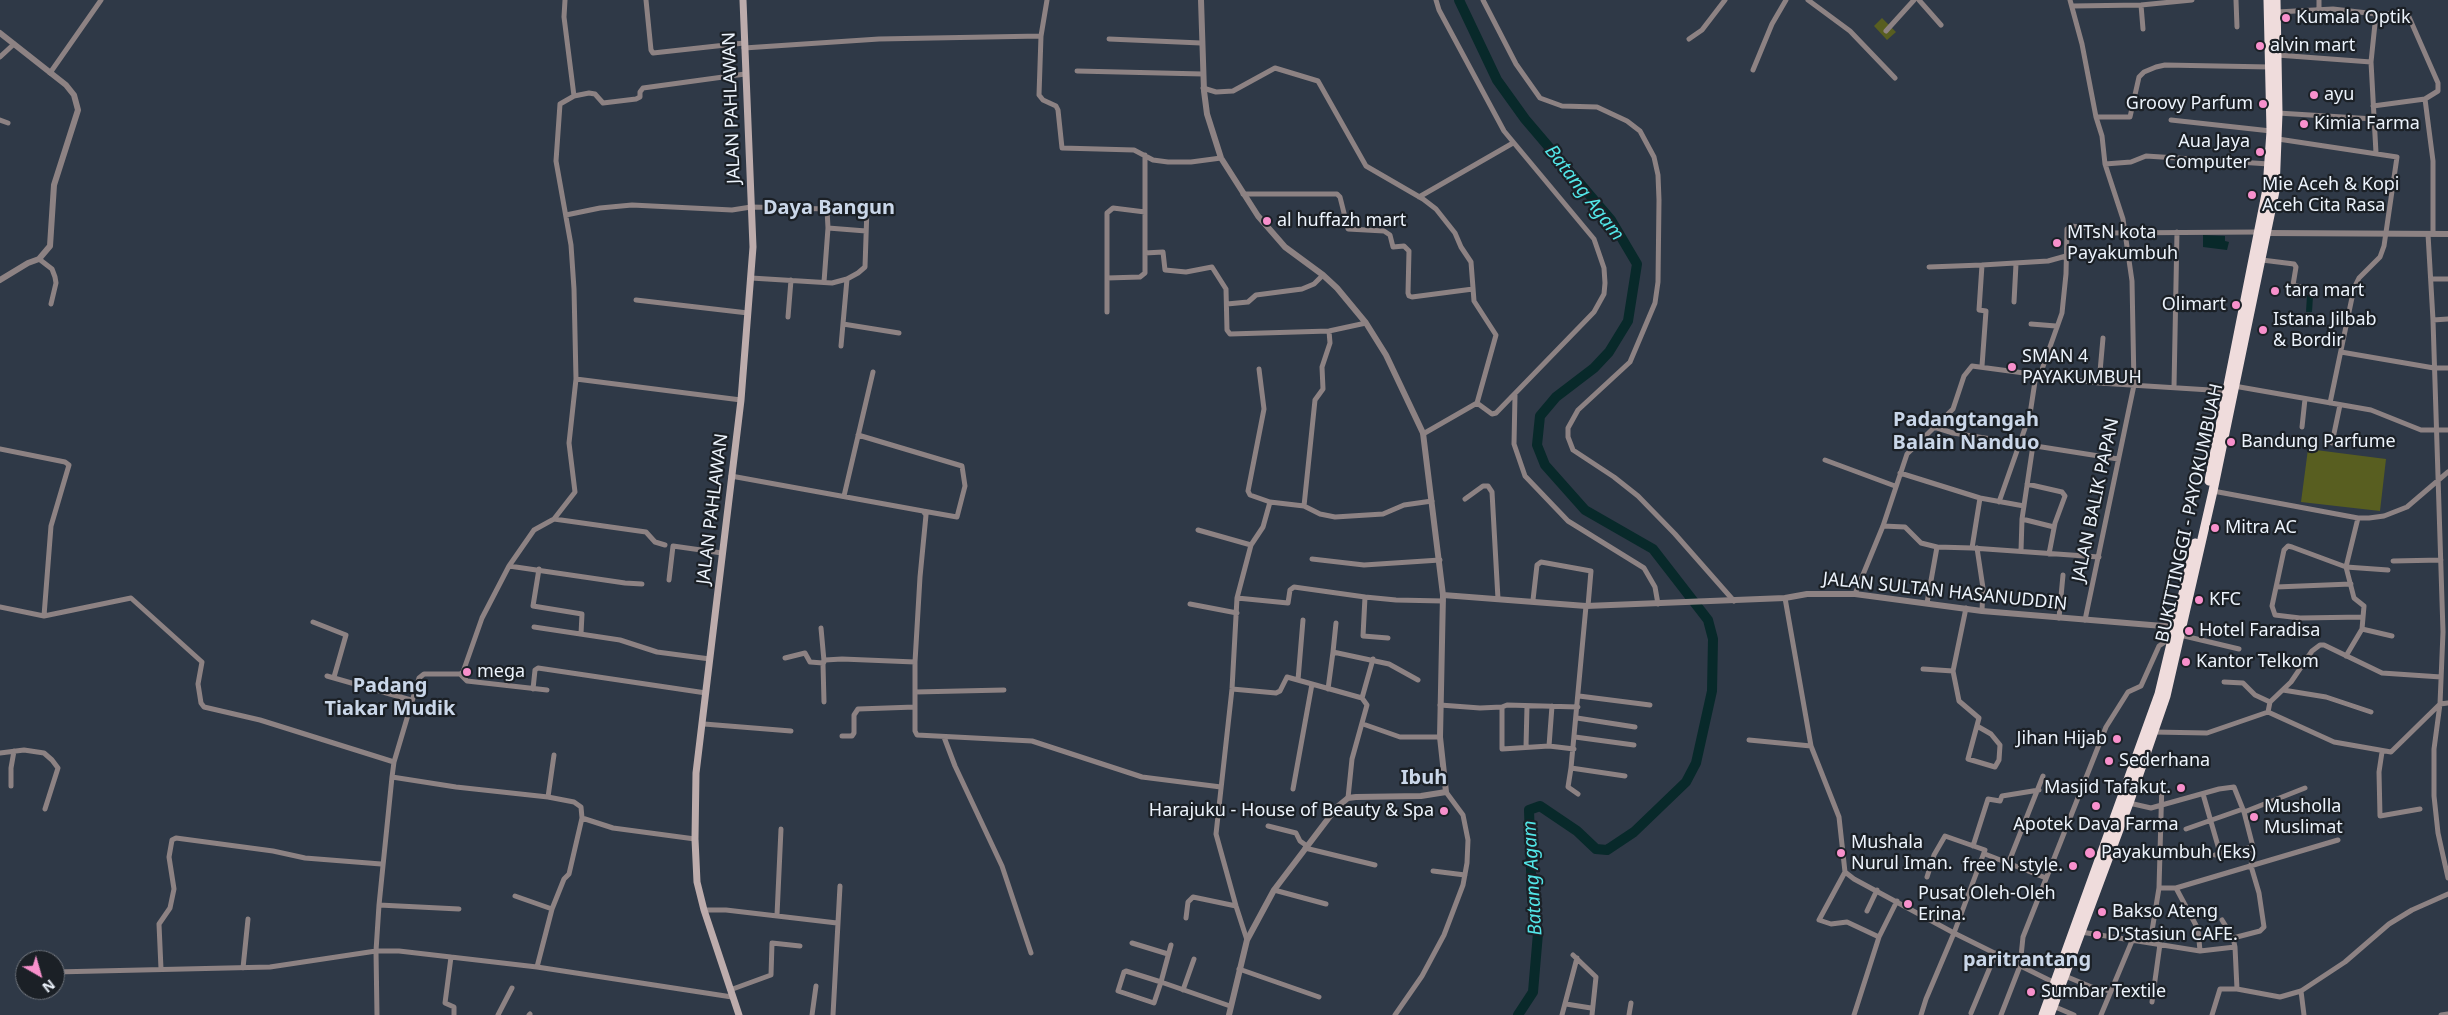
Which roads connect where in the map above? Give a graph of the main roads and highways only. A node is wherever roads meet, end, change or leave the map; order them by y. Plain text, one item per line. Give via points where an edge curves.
1 (743, 0) edge
2 (2268, 0) edge
3 (2276, 0) edge
4 (2274, 91) junction
5 (2263, 232) junction
6 (2230, 389) junction
7 (2220, 446) junction
8 (2176, 636) junction
9 (2085, 910) junction
10 (2051, 1010) edge
11 (739, 1015) edge
12 (2043, 1015) edge

1 - 11 main road, JALAN PAHLAWAN via 753,247 741,400 696,773 695,839 697,882
2 - 4 highway, BUKITTINGGI - PAYOKUMBUAH
3 - 4 highway, BUKITTINGGI - PAYOKUMBUAH
4 - 5 highway, BUKITTINGGI - PAYOKUMBUAH
4 - 5 highway, BUKITTINGGI - PAYOKUMBUAH via 2278,113 2275,190
5 - 6 highway, BUKITTINGGI - PAYOKUMBUAH
5 - 6 highway, BUKITTINGGI - PAYOKUMBUAH via 2262,260
6 - 7 highway, BUKITTINGGI - PAYOKUMBUAH
7 - 8 highway, BUKITTINGGI - PAYOKUMBUAH via 2213,491
7 - 8 highway, BUKITTINGGI - PAYOKUMBUAH via 2174,627
8 - 9 highway, BUKITTINGGI - PAYOKUMBUAH
8 - 9 highway, BUKITTINGGI - PAYOKUMBUAH via 2166,696 2129,802
9 - 10 highway, BUKITTINGGI - PAYOKUMBUAH via 2081,932
9 - 12 highway, BUKITTINGGI - PAYOKUMBUAH

